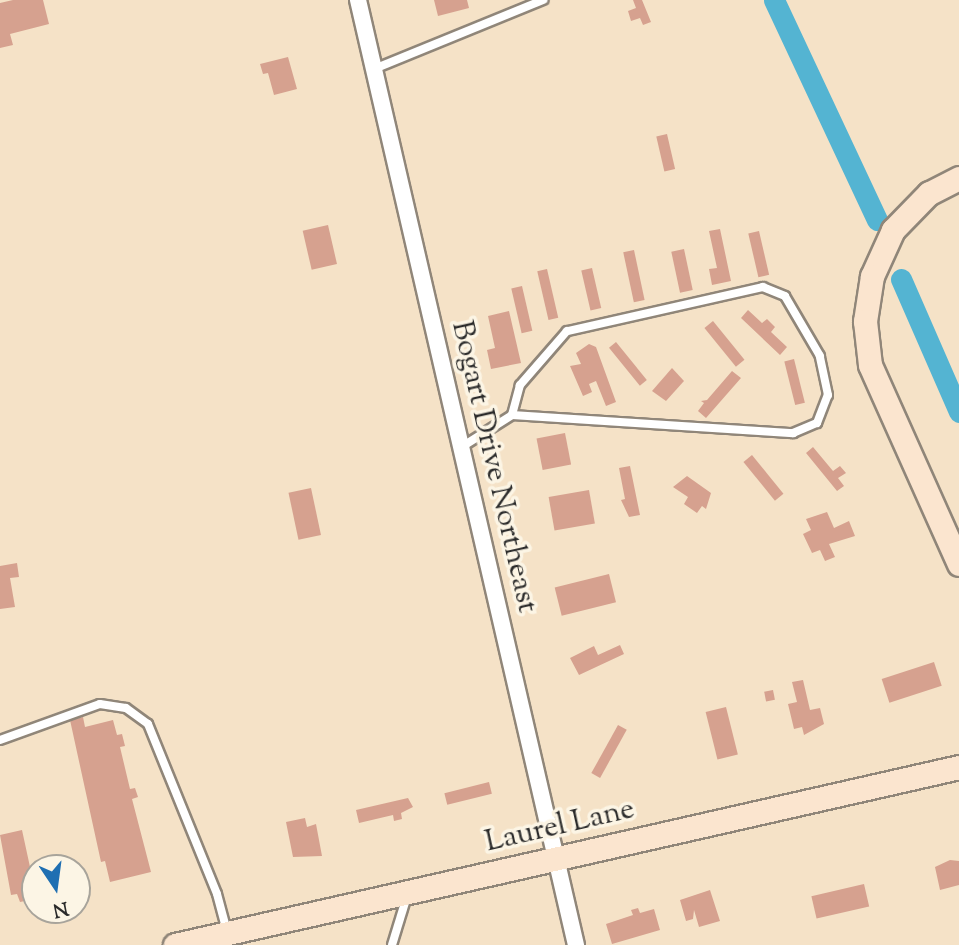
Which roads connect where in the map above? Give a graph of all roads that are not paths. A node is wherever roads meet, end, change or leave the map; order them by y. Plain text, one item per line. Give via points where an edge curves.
1 (358, 0) edge
2 (543, 0) edge
3 (374, 69) junction
4 (959, 178) edge
5 (512, 415) junction
6 (460, 448) junction
7 (959, 564) edge
8 (0, 740) edge
9 (959, 767) edge
10 (557, 860) junction
11 (407, 894) junction
12 (228, 933) junction
13 (175, 945) edge
14 (392, 945) edge
15 (576, 945) edge

1 - 3 street, Bogart Drive Northeast
2 - 3 lane
3 - 6 street, Bogart Drive Northeast
4 - 7 street via 929,193 907,212 880,251 865,321 870,365
5 - 5 lane via 793,433 817,423 828,395 820,356 785,296 763,287 567,331 520,385
5 - 6 lane
6 - 10 street, Bogart Drive Northeast
8 - 12 lane via 100,704 126,708 148,723 217,894
9 - 10 street, Laurel Lane
10 - 11 street, Laurel Lane
10 - 15 street, Bogart Drive Northeast
11 - 12 street, Laurel Lane
11 - 14 lane
12 - 13 street, Laurel Lane

